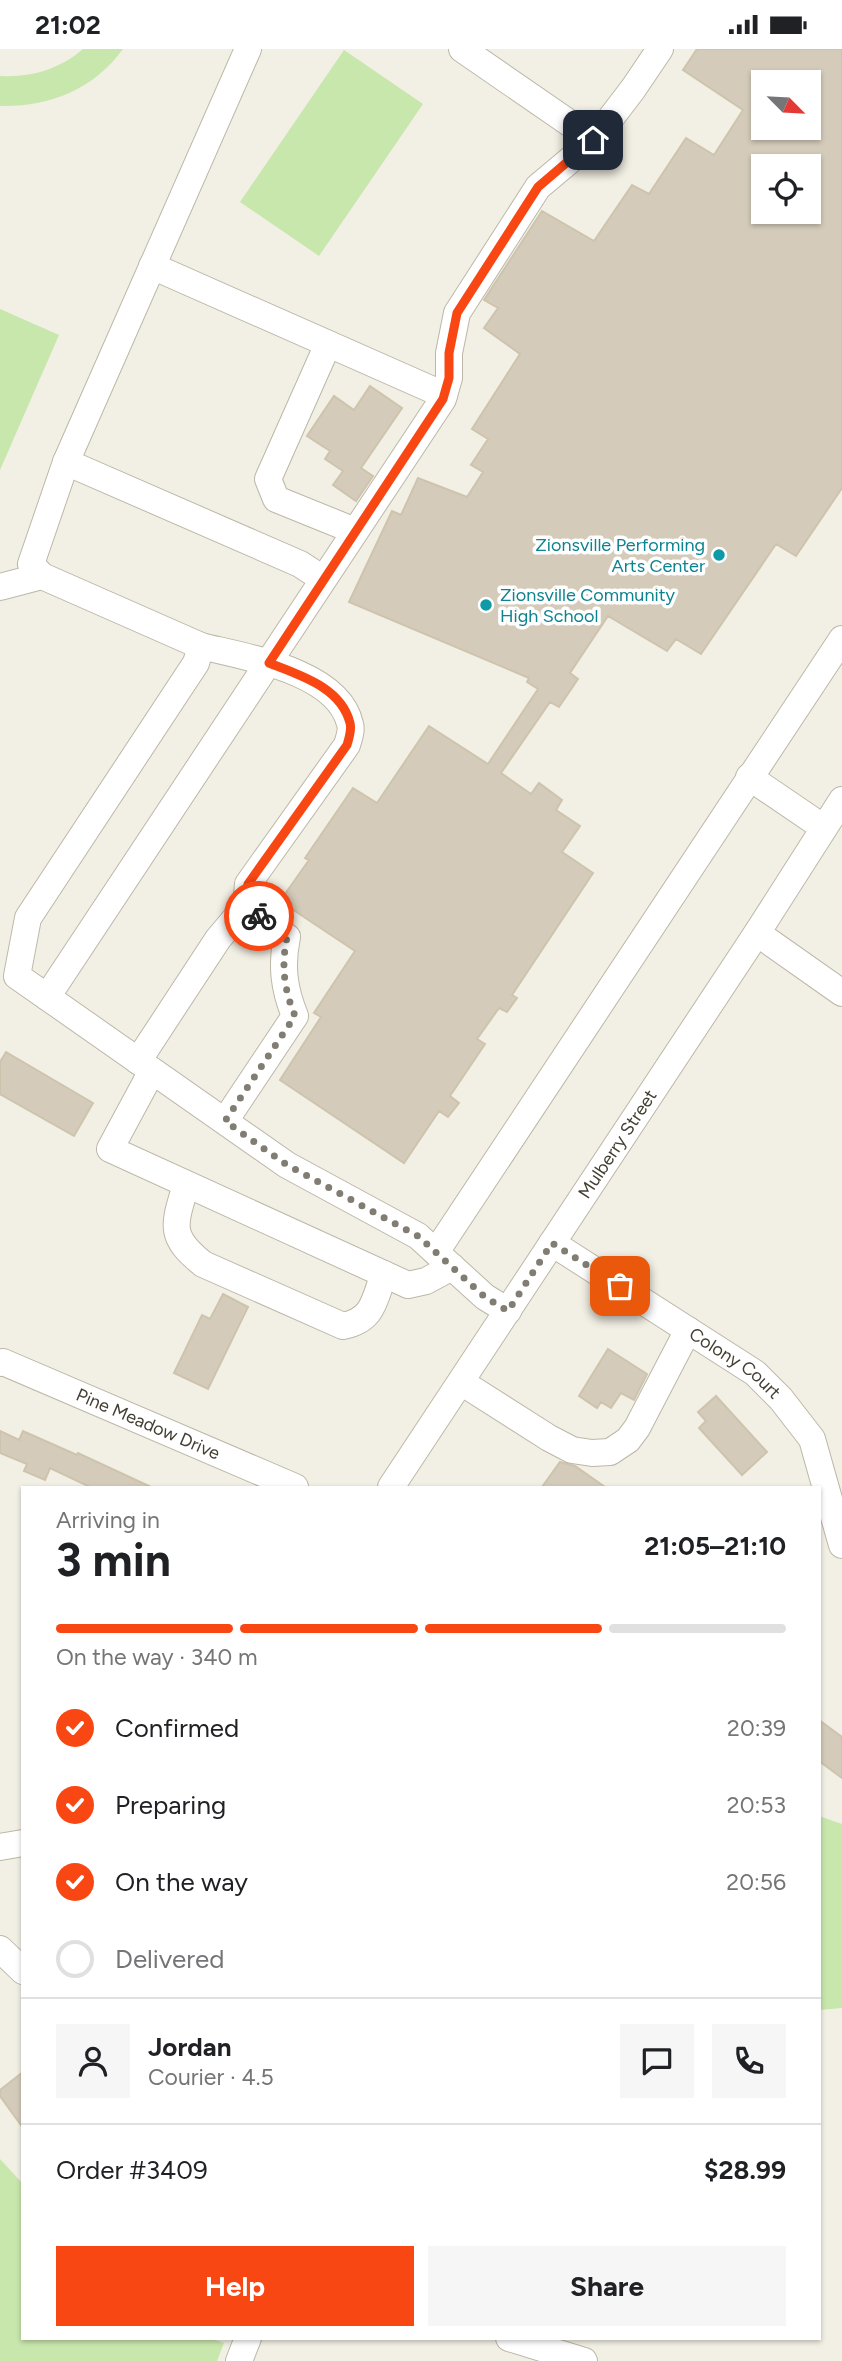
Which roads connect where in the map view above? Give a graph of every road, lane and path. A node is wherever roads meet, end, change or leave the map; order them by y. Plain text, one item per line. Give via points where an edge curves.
1 (248, 49) edge
2 (462, 49) edge
3 (660, 49) edge
4 (593, 140) junction
5 (152, 266) junction
6 (328, 344) junction
7 (444, 395) junction
8 (66, 462) junction
9 (355, 531) junction
10 (42, 576) junction
11 (323, 579) junction
12 (0, 587) edge
13 (842, 639) edge
14 (201, 646) junction
15 (269, 663) junction
16 (749, 777) junction
17 (842, 800) edge
18 (824, 828) junction
19 (246, 906) junction
20 (757, 933) junction
21 (842, 993) edge
22 (47, 997) junction
23 (145, 1066) junction
24 (225, 1121) junction
25 (186, 1185) junction
26 (552, 1243) junction
27 (444, 1260) junction
28 (384, 1274) junction
29 (508, 1311) junction
30 (688, 1330) junction
31 (0, 1363) edge
32 (461, 1382) junction
33 (293, 1486) edge
34 (392, 1486) edge
35 (842, 1545) edge
36 (21, 1843) edge
37 (0, 1847) edge
38 (0, 1949) edge
39 (21, 1969) edge
40 (247, 2340) edge
41 (516, 2340) edge
42 (239, 2361) edge
43 (584, 2361) edge

1 - 5 street
2 - 4 street
3 - 4 street
4 - 7 street via 538,187 457,313
5 - 6 street
5 - 8 street
6 - 7 street
6 - 9 street via 268,479 276,499
7 - 9 street
8 - 10 street via 31,564
8 - 11 street via 300,564
9 - 11 street
10 - 12 street
10 - 14 street
11 - 15 street
13 - 16 street
14 - 15 street
14 - 22 street via 196,663 28,918 18,977
15 - 19 street via 312,681 335,697 351,726 347,745 248,884
15 - 22 street
16 - 18 street
16 - 27 street
17 - 18 street, Mulberry Street
18 - 20 street, Mulberry Street
19 - 23 street via 218,939
19 - 24 street via 287,937 285,990 295,1016
20 - 21 street
20 - 26 street, Mulberry Street
22 - 23 street
23 - 24 street
23 - 25 street via 110,1149
24 - 27 street via 287,1165 418,1236
25 - 28 street
25 - 28 street via 176,1234 185,1250 228,1276 343,1326 368,1315
26 - 29 street, Mulberry Street
26 - 30 street, Colony Court
27 - 28 street via 426,1281 408,1285
27 - 29 street
29 - 32 street, Mulberry Street
30 - 32 street via 638,1427 610,1452 572,1450
30 - 35 street, Colony Court via 755,1373 811,1439
31 - 33 street, Pine Meadow Drive
32 - 34 street, Mulberry Street
36 - 37 street
38 - 39 street
40 - 42 street
41 - 43 street

